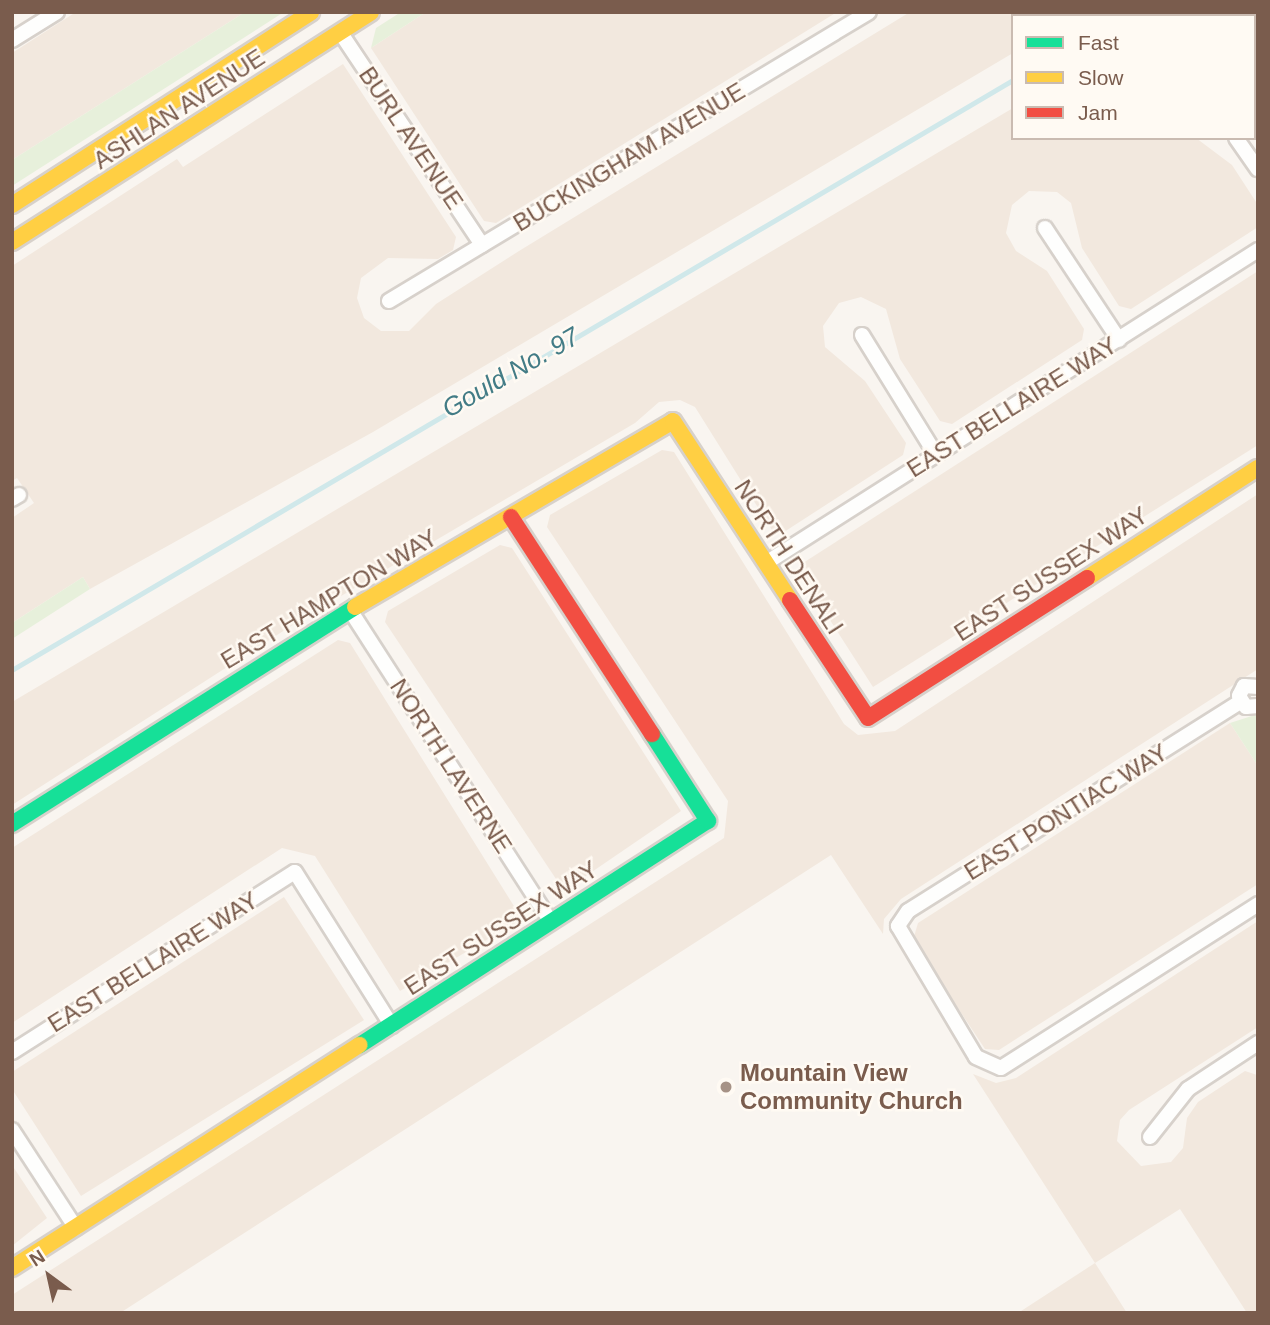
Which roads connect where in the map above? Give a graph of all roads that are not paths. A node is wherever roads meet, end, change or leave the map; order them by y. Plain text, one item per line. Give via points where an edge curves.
1 (57, 12) edge
2 (311, 12) edge
3 (349, 12) edge
4 (371, 12) edge
5 (869, 12) edge
6 (340, 32) junction
7 (12, 40) edge
8 (1237, 140) edge
9 (1258, 169) edge
10 (12, 205) edge
11 (1045, 228) dead end
12 (12, 242) edge
13 (482, 245) junction
14 (1258, 250) edge
15 (389, 301) dead end
16 (862, 335) dead end
17 (1119, 340) junction
18 (673, 421) joint
19 (935, 453) junction
20 (1258, 468) edge
21 (511, 517) junction
22 (765, 563) junction
23 (350, 610) junction
24 (1258, 687) edge
25 (1240, 702) junction
26 (1258, 706) edge
27 (868, 718) joint
28 (12, 824) edge
29 (1258, 904) edge
30 (551, 922) junction
31 (392, 1026) junction
32 (1257, 1046) edge
33 (12, 1052) edge
34 (12, 1130) edge
35 (1150, 1137) dead end
36 (76, 1228) junction
37 (12, 1268) edge

1 - 7 street
2 - 10 street, ASHLAN AVENUE
3 - 6 street
4 - 6 street, ASHLAN AVENUE
5 - 13 street, BUCKINGHAM AVENUE
6 - 12 street, ASHLAN AVENUE
6 - 13 street, BURL AVENUE
8 - 9 street
11 - 17 street
13 - 15 street, BUCKINGHAM AVENUE
14 - 17 street, EAST BELLAIRE WAY
16 - 19 street
17 - 19 street, EAST BELLAIRE WAY
18 - 21 street, EAST HAMPTON WAY
18 - 22 street, NORTH DENALI
19 - 22 street, EAST BELLAIRE WAY
20 - 27 street, EAST SUSSEX WAY
21 - 23 street, EAST HAMPTON WAY
21 - 30 street, EAST SUSSEX WAY via 708,821
22 - 27 street, NORTH DENALI
23 - 28 street, EAST HAMPTON WAY
23 - 30 street, NORTH LAVERNE
24 - 25 street, EAST PONTIAC WAY via 1241,689
25 - 26 street
25 - 29 street, EAST PONTIAC WAY via 908,911 898,926 976,1057 991,1068 1011,1063
30 - 31 street, EAST SUSSEX WAY
31 - 33 street, EAST BELLAIRE WAY via 295,872
31 - 36 street, EAST SUSSEX WAY
32 - 35 street via 1188,1089
34 - 36 street
36 - 37 street, EAST SUSSEX WAY

